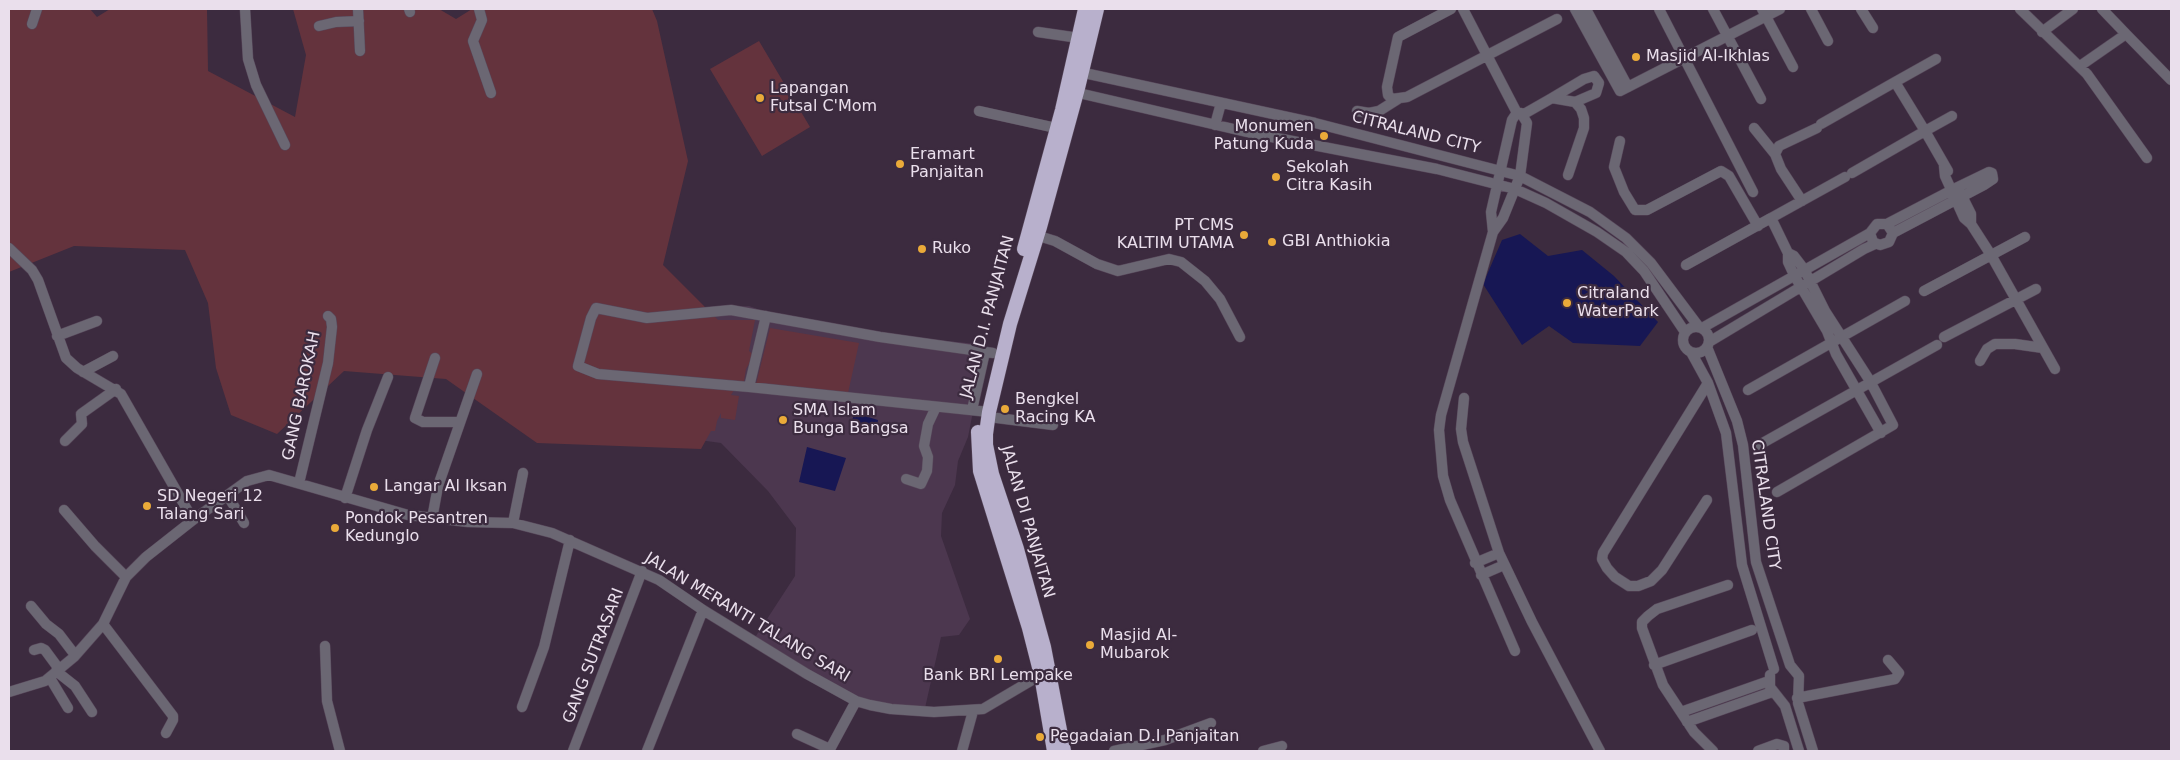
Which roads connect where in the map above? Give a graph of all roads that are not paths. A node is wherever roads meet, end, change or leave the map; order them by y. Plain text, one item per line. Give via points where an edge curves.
1 (37, 9) edge
2 (245, 9) edge
3 (358, 9) edge
4 (479, 9) edge
5 (1084, 9) edge
6 (1097, 9) edge
7 (1451, 9) edge
8 (1463, 9) edge
9 (1576, 9) edge
10 (1586, 9) edge
11 (1659, 9) edge
12 (1714, 9) edge
13 (1780, 9) edge
14 (1811, 9) edge
15 (1861, 9) edge
16 (2020, 9) edge
17 (2073, 9) edge
18 (2102, 9) edge
19 (1763, 12) edge
20 (1557, 19) dead end
21 (359, 22) junction
22 (32, 24) dead end
23 (319, 26) dead end
24 (1873, 28) dead end
25 (1038, 32) dead end
26 (2042, 32) junction
27 (2126, 34) junction
28 (1727, 35) junction
29 (1079, 38) junction
30 (1828, 41) dead end
31 (360, 51) dead end
32 (1486, 55) junction
33 (1682, 58) junction
34 (1936, 59) dead end
35 (2080, 66) junction
36 (1792, 67) dead end
37 (1077, 71) junction
38 (2171, 80) edge
39 (1895, 82) junction
40 (1628, 87) junction
41 (1072, 91) junction
42 (492, 93) dead end
43 (1552, 98) junction
44 (1398, 99) junction
45 (1761, 99) dead end
46 (1575, 102) junction
47 (1221, 103) junction
48 (1357, 110) dead end
49 (979, 111) dead end
50 (1520, 114) junction
51 (1952, 116) dead end
52 (1215, 125) junction
53 (1056, 128) junction
54 (1754, 128) dead end
55 (1925, 132) junction
56 (1620, 140) dead end
57 (285, 145) dead end
58 (1775, 154) junction
59 (2146, 158) dead end
60 (1501, 170) junction
61 (1568, 175) dead end
62 (1520, 176) junction
63 (1497, 184) junction
64 (1515, 189) junction
65 (1753, 192) dead end
66 (1957, 193) junction
67 (1802, 201) junction
68 (1771, 218) junction
69 (1886, 224) junction
70 (1758, 226) junction
71 (1492, 232) junction
72 (1870, 233) junction
73 (1893, 233) junction
74 (1033, 234) junction
75 (2025, 236) dead end
76 (1875, 244) junction
77 (9, 248) edge
78 (1788, 253) junction
79 (1991, 255) junction
80 (1686, 265) dead end
81 (1804, 269) junction
82 (1794, 275) junction
83 (1811, 280) junction
84 (1801, 286) junction
85 (2036, 289) dead end
86 (1924, 291) dead end
87 (2016, 300) junction
88 (1905, 301) dead end
89 (1731, 310) junction
90 (328, 316) dead end
91 (766, 316) junction
92 (97, 321) dead end
93 (1739, 324) junction
94 (1701, 327) junction
95 (1685, 332) junction
96 (57, 336) junction
97 (1240, 337) dead end
98 (1837, 340) junction
99 (1708, 345) junction
100 (2043, 348) junction
101 (989, 352) junction
102 (1691, 352) junction
103 (113, 356) dead end
104 (435, 358) dead end
105 (1980, 361) dead end
106 (2055, 368) dead end
107 (83, 372) junction
108 (476, 374) dead end
109 (388, 377) dead end
110 (1870, 381) junction
111 (1708, 383) junction
112 (748, 386) junction
113 (116, 389) junction
114 (1748, 390) dead end
115 (1856, 390) junction
116 (1728, 396) junction
117 (1464, 398) dead end
118 (1715, 400) junction
119 (936, 407) junction
120 (983, 413) junction
121 (460, 422) junction
122 (1053, 425) dead end
123 (1881, 433) junction
124 (65, 441) dead end
125 (1759, 445) dead end
126 (523, 473) dead end
127 (906, 479) dead end
128 (299, 483) junction
129 (1777, 492) dead end
130 (228, 496) junction
131 (345, 498) junction
132 (1707, 500) dead end
133 (64, 510) dead end
134 (432, 519) junction
135 (193, 520) junction
136 (244, 522) dead end
137 (513, 523) junction
138 (570, 540) junction
139 (1498, 553) junction
140 (1475, 563) junction
141 (1504, 565) junction
142 (642, 571) junction
143 (1481, 575) junction
144 (126, 577) junction
145 (1728, 585) dead end
146 (31, 606) dead end
147 (704, 610) junction
148 (103, 624) junction
149 (1752, 630) dead end
150 (325, 646) dead end
151 (34, 650) dead end
152 (1515, 651) dead end
153 (75, 655) junction
154 (1888, 660) dead end
155 (1654, 665) junction
156 (1790, 665) junction
157 (1774, 668) junction
158 (55, 673) junction
159 (1045, 673) junction
160 (1769, 681) junction
161 (9, 692) edge
162 (1775, 694) junction
163 (1798, 694) junction
164 (856, 701) junction
165 (522, 707) dead end
166 (68, 708) dead end
167 (973, 711) junction
168 (92, 712) dead end
169 (1681, 712) junction
170 (1687, 722) junction
171 (1211, 723) dead end
172 (166, 732) dead end
173 (798, 734) dead end
174 (1282, 746) dead end
175 (829, 750) edge
176 (340, 751) edge
177 (574, 751) edge
178 (647, 751) edge
179 (962, 751) edge
180 (1054, 751) edge
181 (1064, 751) edge
182 (1114, 751) edge
183 (1263, 751) edge
184 (1600, 751) edge
185 (1714, 751) edge
186 (1758, 751) edge
187 (1784, 751) edge
188 (1799, 751) edge
189 (1813, 751) edge

1 - 22 street
2 - 57 street via 248,59 256,85
3 - 21 street
4 - 42 street via 482,20 473,41
5 - 29 highway
6 - 37 highway
7 - 44 street via 1396,39 1387,87 1388,95
8 - 32 street
9 - 40 street via 1619,90
10 - 40 street
11 - 33 street
12 - 28 street
13 - 19 street
14 - 30 street
15 - 24 street
16 - 26 street
17 - 26 street
18 - 27 street
19 - 28 street
19 - 36 street
20 - 32 street
21 - 23 street
21 - 31 street
25 - 29 street
26 - 35 street
27 - 35 street
27 - 38 street
28 - 33 street
28 - 45 street
29 - 37 highway
32 - 44 street
32 - 50 street
33 - 40 street
33 - 65 street
34 - 39 street
35 - 59 street
37 - 41 highway, JALAN DI PANJAITAN
37 - 47 street, CITRALAND CITY
39 - 55 street
39 - 58 street via 1779,146
41 - 52 street, CITRALAND CITY
41 - 53 highway, JALAN D.I. PANJAITAN
41 - 74 highway, JALAN DI PANJAITAN
43 - 46 street
43 - 46 street via 1594,76 1599,83 1596,93
43 - 50 street
44 - 48 street via 1379,111
46 - 61 street via 1581,109 1584,128
47 - 52 street
47 - 60 street, CITRALAND CITY
49 - 53 street
50 - 60 street via 1512,120
50 - 62 street via 1527,123
51 - 55 street
52 - 63 street, CITRALAND CITY
53 - 74 highway, JALAN D.I. PANJAITAN
54 - 58 street
55 - 66 street via 1951,174
55 - 67 street
56 - 70 street via 1615,172 1635,210 1646,210 1721,171 1729,176
58 - 67 street
60 - 62 street, CITRALAND CITY
60 - 63 street
62 - 64 street
62 - 94 street, CITRALAND CITY via 1590,212 1626,238 1651,263
63 - 64 street, CITRALAND CITY
63 - 71 street via 1490,221
64 - 71 street via 1503,218
64 - 95 street, CITRALAND CITY via 1546,203 1626,252 1644,271
66 - 69 street
66 - 73 street
66 - 79 street via 1971,214 1971,224
67 - 68 street
68 - 70 street
68 - 78 street
69 - 72 street via 1877,224
69 - 73 street
70 - 80 street
71 - 140 street via 1439,430 1443,476
72 - 76 street
72 - 81 street
73 - 76 street via 1885,245
74 - 97 street via 1056,241 1097,264 1118,271 1169,259 1181,262 1220,299
74 - 101 highway, JALAN D.I. PANJAITAN
74 - 120 highway, JALAN DI PANJAITAN
75 - 79 street
76 - 83 street
77 - 96 street via 38,280
78 - 81 street
78 - 82 street
79 - 86 street
79 - 87 street
81 - 82 street
81 - 83 street
82 - 84 street
82 - 89 street
83 - 84 street
83 - 98 street
84 - 93 street
84 - 98 street
85 - 87 street
87 - 100 street
87 - 110 street
88 - 98 street
89 - 93 street
89 - 94 street
90 - 128 street, GANG BAROKAH via 332,327 328,363
91 - 101 street via 880,337
91 - 112 street
91 - 112 street via 731,310 647,318 596,308 590,318 578,366 598,374
92 - 96 street
93 - 99 street
94 - 95 street
94 - 99 street, CITRALAND CITY via 1708,334
95 - 102 street, CITRALAND CITY via 1683,342
96 - 107 street via 66,358
98 - 110 street
98 - 114 street
98 - 115 street
99 - 102 street via 1700,352
99 - 116 street, CITRALAND CITY
100 - 105 street via 1995,344 1987,349
100 - 106 street
101 - 120 highway, JALAN D.I. PANJAITAN via 982,385
102 - 111 street, CITRALAND CITY
103 - 107 street
104 - 121 street via 415,418 423,422
107 - 113 street
108 - 121 street
109 - 131 street
110 - 115 street
110 - 123 street via 1893,423
111 - 118 street, CITRALAND CITY
111 - 132 street via 1603,553 1606,568 1629,586 1651,581 1662,570
112 - 119 street
113 - 124 street via 81,414 82,424
113 - 135 street
115 - 123 street
115 - 125 street
116 - 118 street
116 - 156 street, CITRALAND CITY via 1743,445 1756,562
117 - 139 street via 1463,442
118 - 157 street, CITRALAND CITY via 1726,433 1742,565
119 - 120 street
119 - 127 street via 928,424 924,446 928,456 927,471 921,484
120 - 122 street
120 - 159 highway, JALAN DI PANJAITAN via 988,458 1017,549
121 - 134 street via 438,486
123 - 129 street
126 - 137 street
128 - 130 street, JALAN MERANTI TALANG SARI via 269,475 260,476 247,481
128 - 131 street, JALAN MERANTI TALANG SARI
130 - 135 street, JALAN MERANTI TALANG SARI
130 - 136 street
131 - 134 street, JALAN MERANTI TALANG SARI
133 - 144 street
134 - 137 street, JALAN MERANTI TALANG SARI
135 - 144 street, JALAN MERANTI TALANG SARI
137 - 138 street, JALAN MERANTI TALANG SARI
138 - 142 street, JALAN MERANTI TALANG SARI
138 - 165 street via 544,647
139 - 140 street
139 - 141 street
140 - 143 street
141 - 143 street
141 - 184 street
142 - 147 street, JALAN MERANTI TALANG SARI
142 - 177 street, GANG SUTRASARI
143 - 152 street
144 - 148 street, JALAN MERANTI TALANG SARI
145 - 155 street via 1657,609 1642,622 1642,633
146 - 153 street via 46,624 60,634
147 - 164 street, JALAN MERANTI TALANG SARI
147 - 178 street
148 - 153 street, JALAN MERANTI TALANG SARI
148 - 172 street via 173,716
149 - 155 street
150 - 176 street via 327,701
151 - 158 street via 45,650
153 - 158 street, JALAN MERANTI TALANG SARI
154 - 163 street via 1899,673 1892,680
155 - 169 street via 1663,686
156 - 157 street
156 - 163 street, CITRALAND CITY via 1799,676
157 - 160 street
158 - 161 street, JALAN MERANTI TALANG SARI via 36,685
158 - 166 street
158 - 168 street via 75,686
159 - 167 street, JALAN MERANTI TALANG SARI via 994,705
159 - 180 highway
159 - 181 highway, JALAN DI PANJAITAN
160 - 162 street
160 - 169 street
162 - 163 street
162 - 170 street
162 - 188 street via 1785,706
163 - 189 street, CITRALAND CITY
164 - 167 street, JALAN MERANTI TALANG SARI via 891,709
164 - 175 street
167 - 179 street
169 - 170 street
170 - 185 street
171 - 182 street via 1165,740
173 - 175 street
174 - 183 street
186 - 187 street via 1780,744

